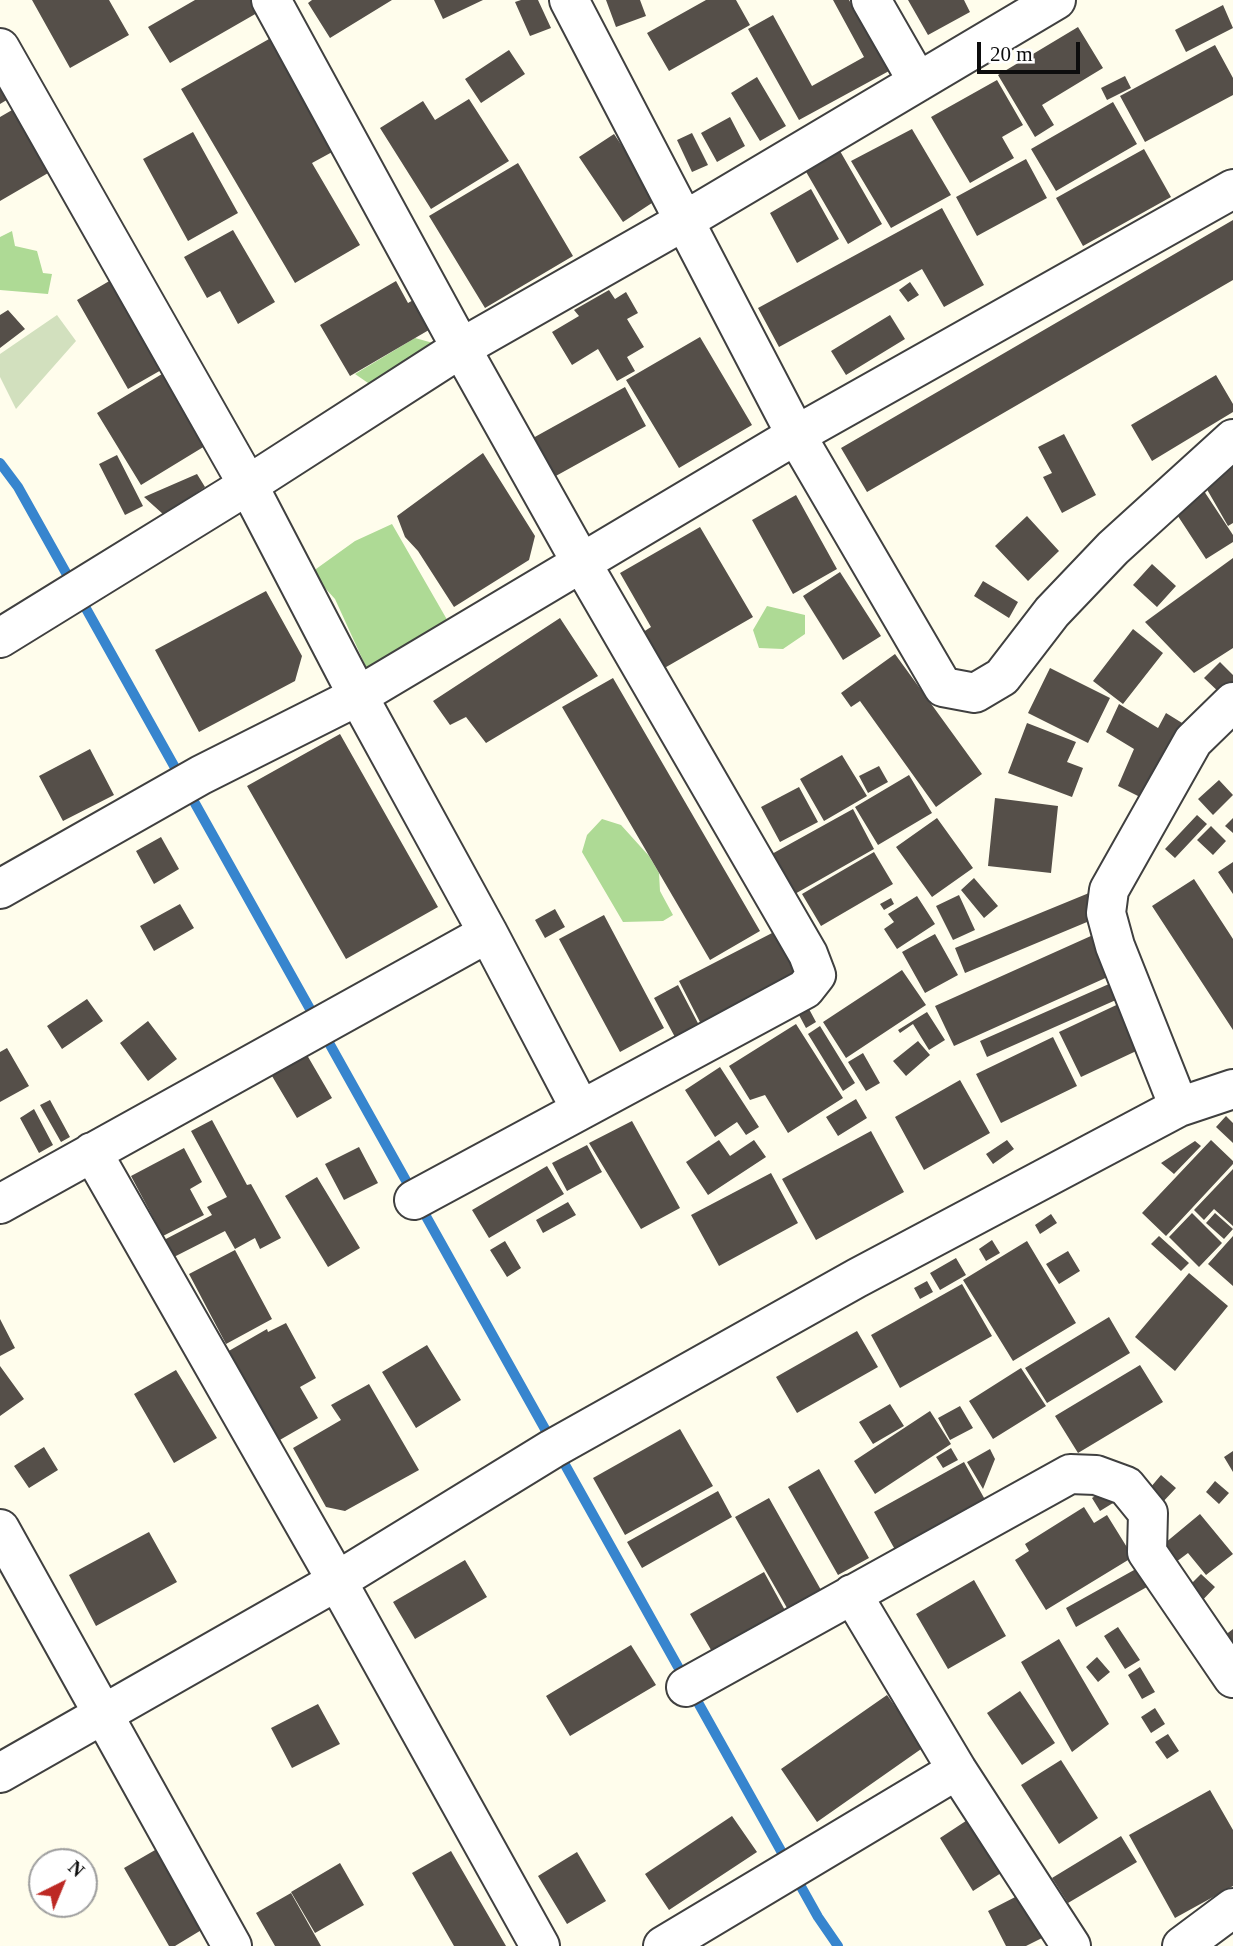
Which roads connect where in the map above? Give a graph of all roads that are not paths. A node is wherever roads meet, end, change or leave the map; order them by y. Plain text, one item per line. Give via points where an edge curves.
1 (271, 0) edge
2 (569, 0) edge
3 (871, 0) edge
4 (1056, 0) edge
5 (0, 48) edge
6 (918, 82) junction
7 (1233, 189) edge
8 (684, 221) junction
9 (461, 348) junction
10 (796, 436) junction
11 (1233, 439) edge
12 (248, 485) junction
13 (581, 562) junction
14 (0, 638) edge
15 (358, 696) junction
16 (1233, 702) edge
17 (0, 889) edge
18 (488, 933) junction
19 (1233, 1089) edge
20 (1179, 1107) junction
21 (581, 1110) junction
22 (92, 1152) junction
23 (414, 1200) dead end
24 (0, 1204) edge
25 (0, 1529) edge
26 (337, 1581) junction
27 (852, 1594) junction
28 (1233, 1678) edge
29 (686, 1687) dead end
30 (103, 1714) junction
31 (957, 1770) junction
32 (0, 1773) edge
33 (1233, 1908) edge
34 (232, 1946) edge
35 (541, 1946) edge
36 (663, 1946) edge
37 (1071, 1946) edge
38 (1182, 1946) edge

1 - 9 street
2 - 8 street
3 - 6 street
4 - 6 street
5 - 12 street
6 - 8 street
7 - 10 street
8 - 9 street
8 - 10 street
9 - 12 street
9 - 13 street
10 - 11 street via 943,687 975,693 1002,677 1052,612 1113,548
10 - 13 street
12 - 14 street
12 - 15 street
13 - 15 street
13 - 21 street via 816,975 805,989
15 - 17 street via 201,775
15 - 18 street
16 - 20 street via 1193,741 1110,890 1106,912
18 - 21 street
18 - 22 street
19 - 20 street
20 - 26 street via 598,1423
21 - 23 street
22 - 24 street
22 - 26 street
25 - 30 street
26 - 30 street
26 - 35 street
27 - 28 street via 1070,1474 1096,1475 1126,1486 1148,1513 1147,1552
27 - 29 street
27 - 31 street
30 - 32 street
30 - 34 street
31 - 36 street
31 - 37 street
33 - 38 street

